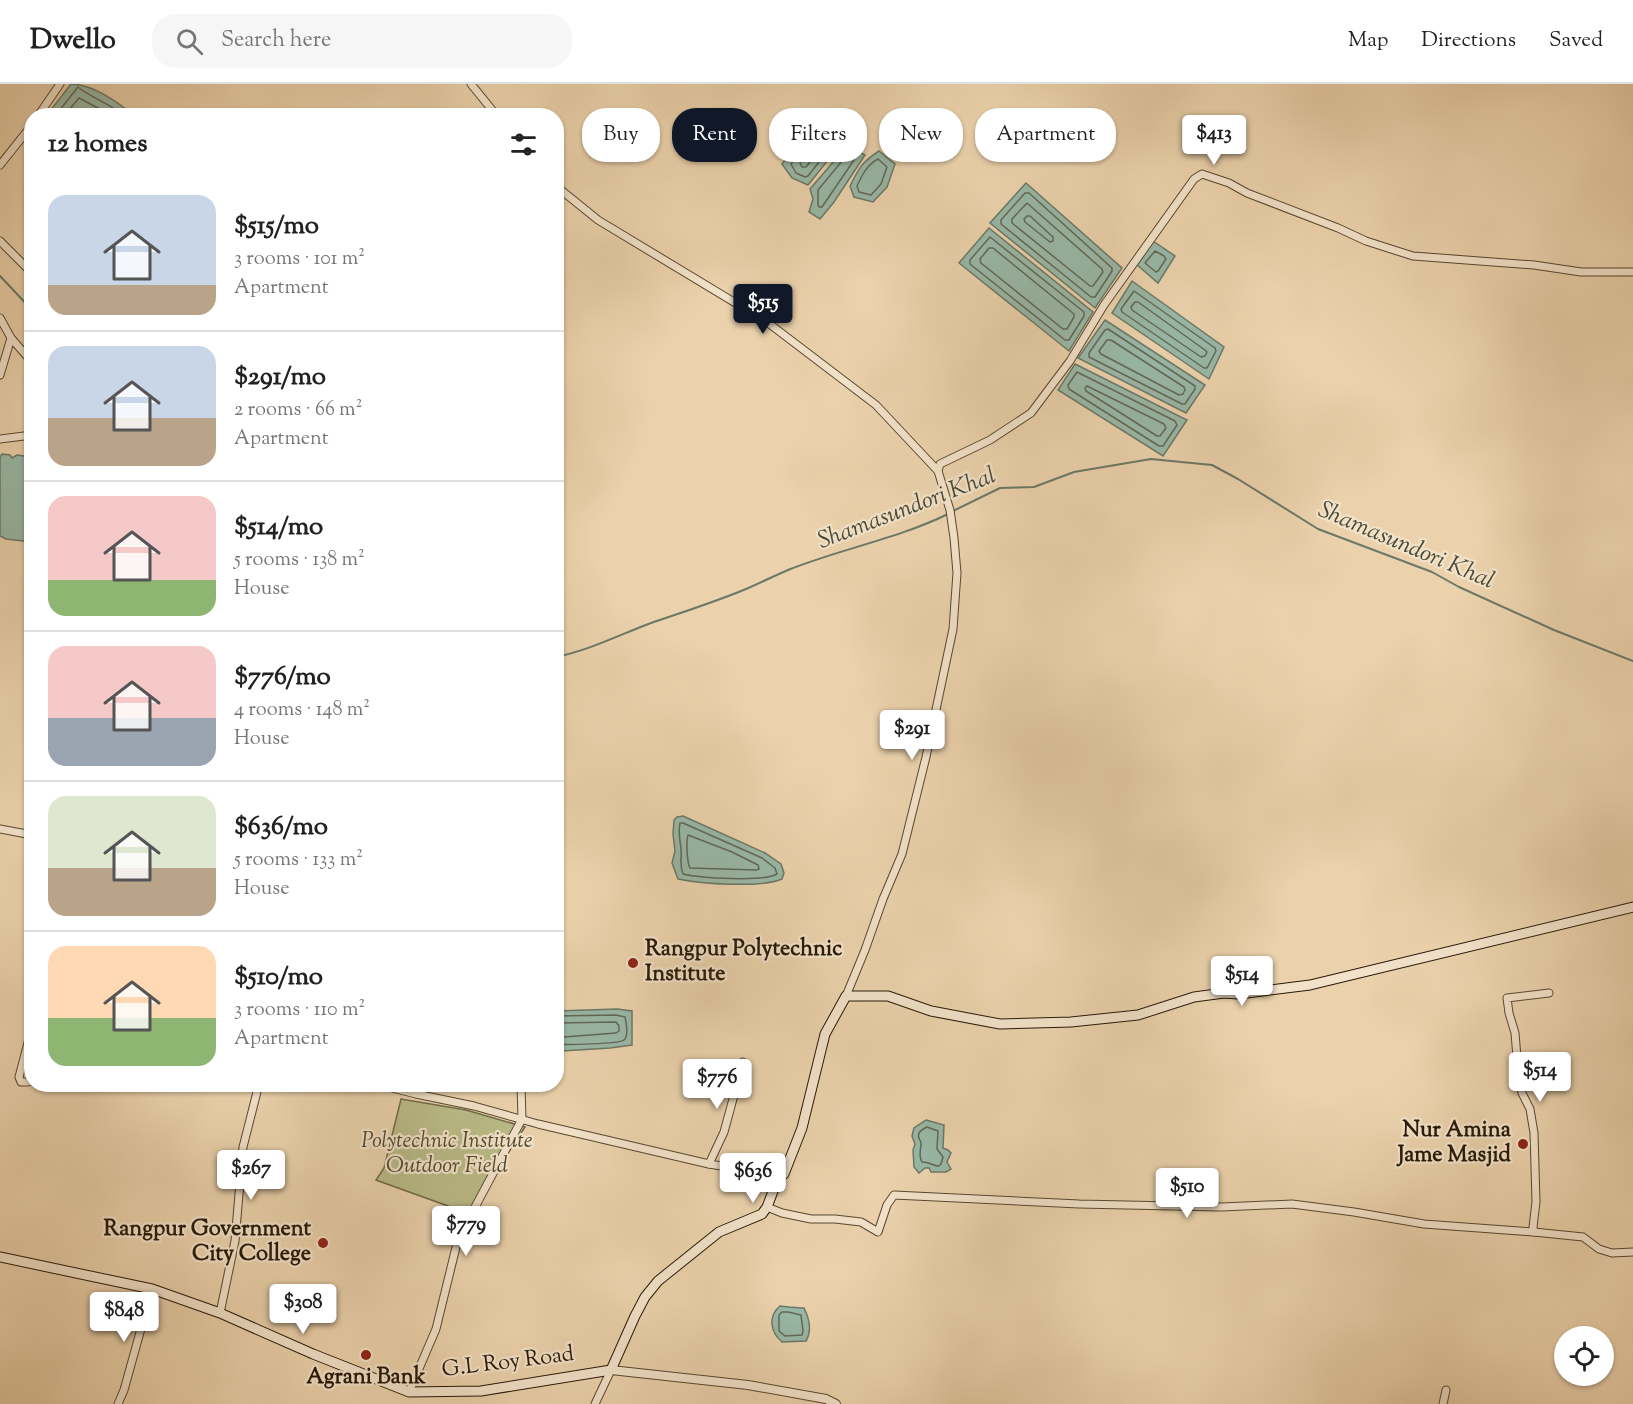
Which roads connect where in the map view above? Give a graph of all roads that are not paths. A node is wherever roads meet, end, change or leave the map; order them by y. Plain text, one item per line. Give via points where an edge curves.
1 (60, 84) edge
2 (471, 84) edge
3 (44, 108) edge
4 (490, 108) edge
5 (24, 135) edge
6 (0, 165) edge
7 (564, 192) edge
8 (0, 241) edge
9 (24, 265) edge
10 (1633, 272) edge
11 (0, 318) edge
12 (11, 338) junction
13 (24, 353) edge
14 (0, 375) edge
15 (24, 436) edge
16 (0, 439) edge
17 (938, 471) junction
18 (0, 830) edge
19 (24, 833) edge
20 (1633, 906) edge
21 (1548, 993) dead end
22 (846, 996) junction
23 (24, 1056) edge
24 (742, 1062) dead end
25 (24, 1082) edge
26 (257, 1092) edge
27 (408, 1092) edge
28 (521, 1092) edge
29 (522, 1119) junction
30 (709, 1164) junction
31 (778, 1178) junction
32 (767, 1207) junction
33 (1534, 1232) junction
34 (1633, 1252) edge
35 (0, 1257) edge
36 (152, 1289) junction
37 (220, 1313) junction
38 (611, 1370) junction
39 (1446, 1390) dead end
40 (409, 1392) junction
41 (118, 1404) edge
42 (595, 1404) edge
43 (836, 1404) edge
44 (1443, 1404) edge

1 - 3 street
2 - 4 street
5 - 6 street
7 - 17 street via 598,220 767,322 876,405
8 - 9 street
10 - 17 street via 1581,272 1413,256 1366,241 1202,174 1194,179 1155,232 1031,414 990,440 940,464
11 - 12 street
12 - 13 street
12 - 14 street
15 - 16 street
17 - 22 street via 950,510 957,573 953,629 902,854
18 - 19 street
20 - 22 main road via 1310,985 1194,998 1138,1015 1000,1024 931,1011 888,996
21 - 33 street via 1507,998 1522,1093 1530,1109 1534,1133
22 - 31 main road via 825,1034 802,1128 784,1174
23 - 25 street via 18,1077
24 - 30 street via 724,1132
26 - 37 street via 243,1147 235,1241
27 - 29 street
28 - 29 street
29 - 30 street
29 - 40 street via 458,1239 436,1329
30 - 31 street
31 - 32 main road
32 - 33 street via 811,1219 861,1222 878,1232 894,1195 1198,1207 1292,1204 1424,1224
32 - 38 main road via 762,1214 719,1232 658,1281 645,1297
33 - 34 street via 1583,1237 1599,1250 1612,1253
35 - 36 main road, G.L Roy Road
36 - 37 main road, G.L Roy Road
36 - 41 street
37 - 40 main road, G.L Roy Road
38 - 40 main road, G.L Roy Road via 481,1391
38 - 42 street
38 - 43 street via 748,1385
39 - 44 street

